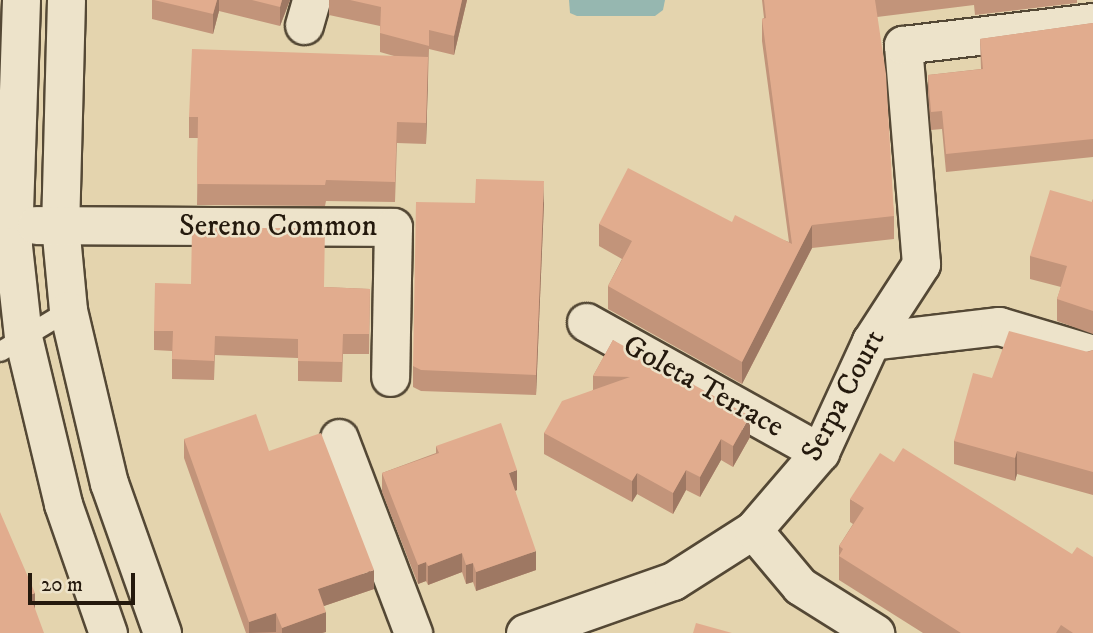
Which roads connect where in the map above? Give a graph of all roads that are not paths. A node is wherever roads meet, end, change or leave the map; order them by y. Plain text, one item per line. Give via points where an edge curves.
1 (21, 0) edge
2 (65, 0) edge
3 (1093, 22) edge
4 (14, 225) junction
5 (60, 225) junction
6 (68, 310) junction
7 (586, 321) dead end
8 (870, 341) junction
9 (12, 344) edge
10 (1093, 354) edge
11 (390, 377) dead end
12 (339, 438) dead end
13 (820, 452) junction
14 (753, 530) junction
15 (608, 620) edge
16 (108, 633) edge
17 (162, 633) edge
18 (413, 633) edge
19 (525, 633) edge
20 (875, 633) edge

1 - 4 street
2 - 5 street
3 - 8 street, Serpa Court via 903,45 921,264
4 - 5 street, Sereno Common
4 - 9 street
5 - 6 street
5 - 11 street, Sereno Common via 393,227
6 - 9 lane
6 - 17 street via 109,483
7 - 13 street, Goleta Terrace
8 - 10 street via 999,326
8 - 13 street, Serpa Court
9 - 16 street
12 - 18 street
13 - 14 street, Serpa Court
14 - 15 street, Serpa Court
14 - 20 street via 800,586
15 - 19 street, Serpa Court

